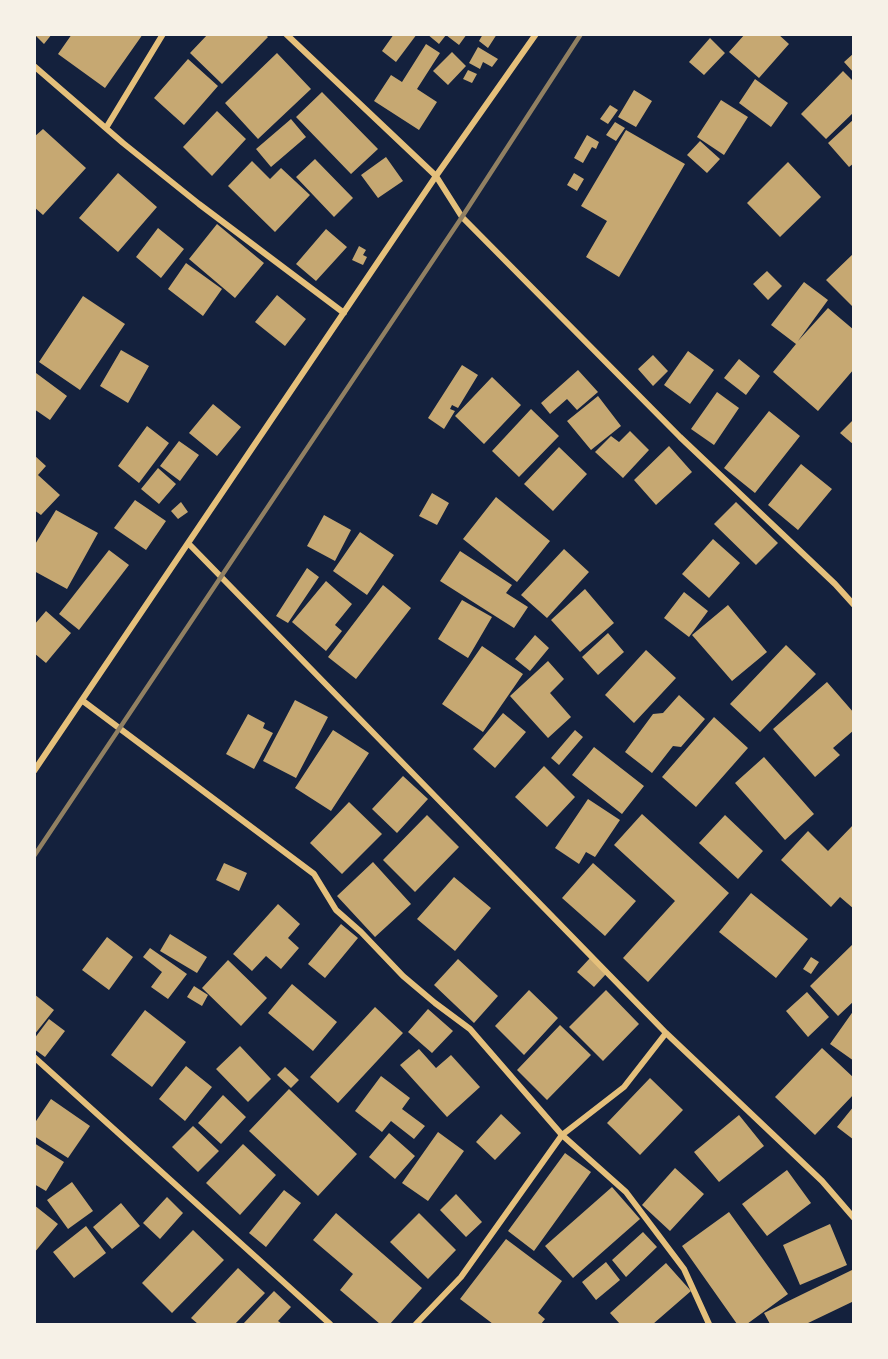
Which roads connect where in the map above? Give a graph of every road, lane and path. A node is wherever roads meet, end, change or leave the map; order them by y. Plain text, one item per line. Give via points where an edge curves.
1 (163, 34) edge
2 (286, 34) edge
3 (536, 34) edge
4 (34, 66) edge
5 (106, 129) junction
6 (436, 176) junction
7 (344, 313) junction
8 (189, 544) junction
9 (854, 605) edge
10 (83, 701) junction
11 (34, 771) edge
12 (666, 1033) junction
13 (34, 1057) edge
14 (562, 1135) junction
15 (854, 1218) edge
16 (330, 1324) edge
17 (416, 1324) edge
18 (709, 1324) edge

1 - 5 street
2 - 6 street
3 - 6 street
4 - 5 street
5 - 7 street
6 - 7 street
6 - 9 street via 462,217 680,437
7 - 8 street
8 - 10 street
8 - 12 street
10 - 11 street
10 - 14 street via 314,874 336,910 403,976 470,1029
12 - 14 street via 624,1087
12 - 15 street via 822,1181
13 - 16 street
14 - 17 street via 461,1277
14 - 18 street via 626,1192 684,1269

